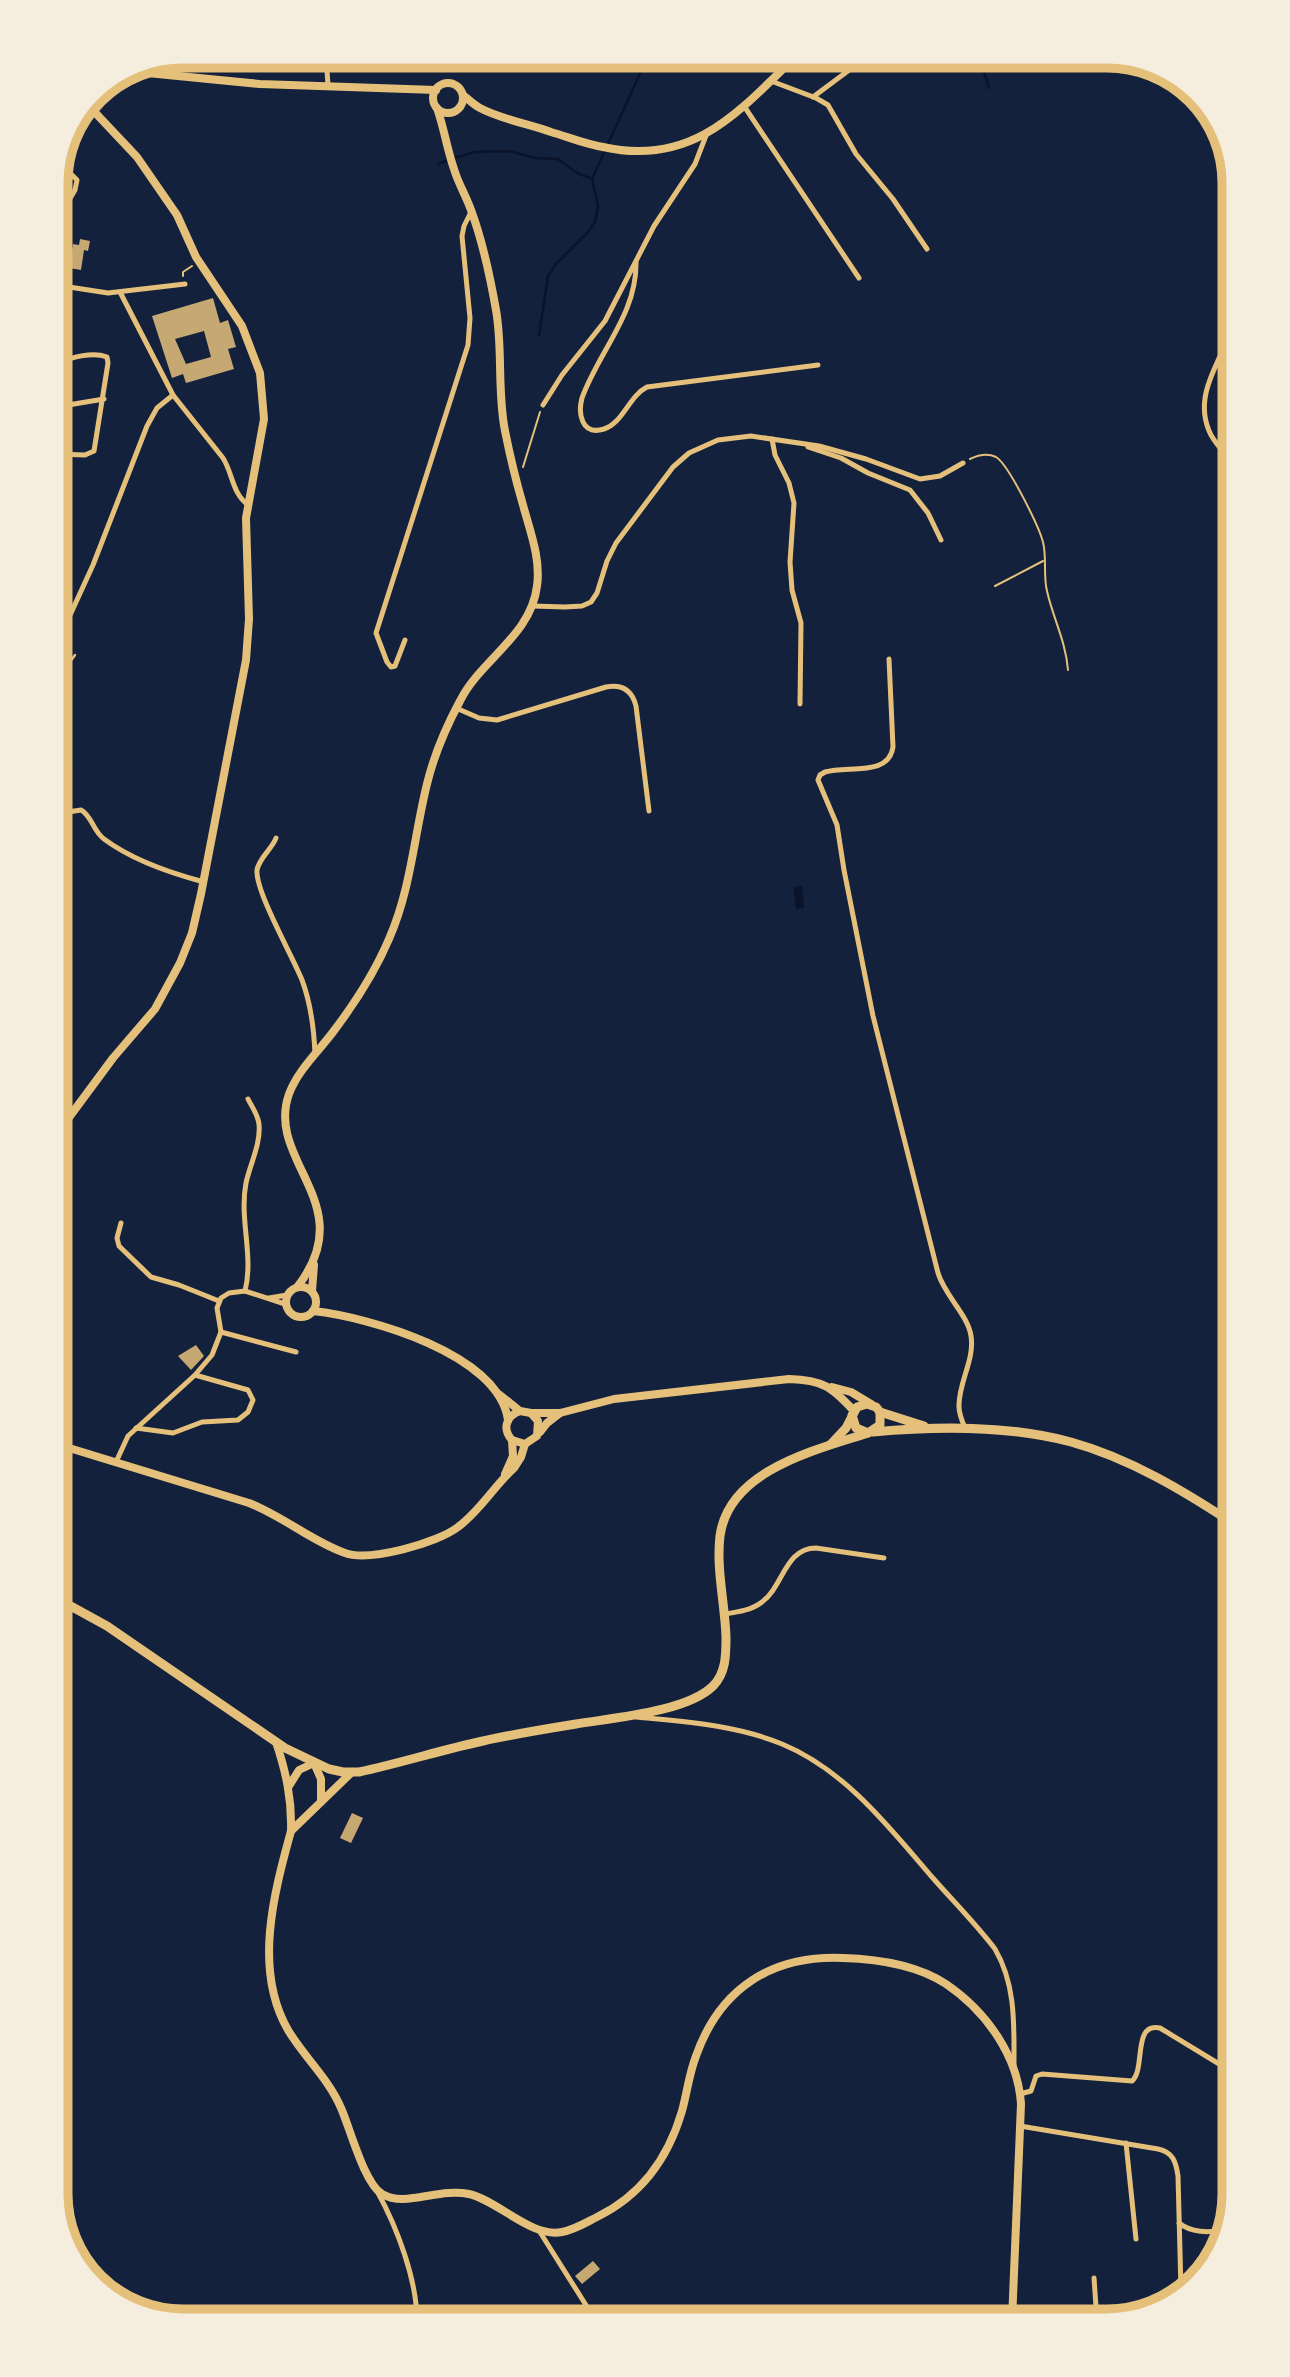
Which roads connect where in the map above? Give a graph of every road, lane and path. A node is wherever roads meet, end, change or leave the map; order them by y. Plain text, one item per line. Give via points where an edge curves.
1 (327, 68) edge
2 (784, 68) edge
3 (852, 68) edge
4 (150, 73) edge
5 (771, 81) junction
6 (328, 85) junction
7 (410, 89) junction
8 (436, 90) junction
9 (463, 95) junction
10 (813, 97) junction
11 (435, 104) junction
12 (744, 106) junction
13 (479, 108) junction
14 (94, 111) edge
15 (456, 111) junction
16 (446, 134) junction
17 (707, 134) junction
18 (68, 175) edge
19 (68, 201) edge
20 (471, 212) junction
21 (926, 249) dead end
22 (199, 262) junction
23 (636, 262) junction
24 (859, 278) dead end
25 (185, 284) joint
26 (68, 286) edge
27 (120, 292) junction
28 (1222, 352) edge
29 (68, 359) edge
30 (818, 365) dead end
31 (173, 395) junction
32 (104, 399) junction
33 (68, 405) edge
34 (543, 405) joint
35 (772, 439) junction
36 (788, 441) junction
37 (1222, 450) edge
38 (69, 454) joint
39 (68, 457) edge
40 (962, 463) joint
41 (519, 491) junction
42 (248, 505) junction
43 (942, 540) dead end
44 (1044, 561) junction
45 (995, 586) dead end
46 (533, 606) junction
47 (68, 620) edge
48 (405, 640) dead end
49 (75, 655) dead end
50 (889, 659) dead end
51 (68, 665) edge
52 (1068, 670) dead end
53 (800, 704) dead end
54 (456, 708) junction
55 (68, 811) edge
56 (649, 811) dead end
57 (276, 838) dead end
58 (204, 882) junction
59 (315, 1054) junction
60 (248, 1099) dead end
61 (68, 1119) edge
62 (121, 1223) dead end
63 (316, 1255) junction
64 (298, 1286) junction
65 (245, 1291) junction
66 (312, 1291) junction
67 (286, 1299) junction
68 (219, 1301) junction
69 (317, 1301) junction
70 (313, 1311) junction
71 (330, 1313) junction
72 (221, 1332) junction
73 (296, 1352) dead end
74 (195, 1375) junction
75 (829, 1386) junction
76 (498, 1394) junction
77 (872, 1404) junction
78 (520, 1411) junction
79 (880, 1412) junction
80 (531, 1413) junction
81 (560, 1413) junction
82 (853, 1413) junction
83 (508, 1420) junction
84 (937, 1428) junction
85 (965, 1428) junction
86 (135, 1429) junction
87 (871, 1432) junction
88 (537, 1436) junction
89 (512, 1440) junction
90 (525, 1444) junction
91 (829, 1446) junction
92 (68, 1448) edge
93 (116, 1462) junction
94 (504, 1477) junction
95 (1222, 1517) edge
96 (884, 1558) dead end
97 (68, 1605) edge
98 (724, 1614) junction
99 (622, 1716) junction
100 (275, 1742) junction
101 (314, 1763) junction
102 (352, 1772) junction
103 (289, 1786) junction
104 (321, 1800) junction
105 (291, 1831) junction
106 (1014, 2065) junction
107 (1222, 2066) edge
108 (1020, 2094) junction
109 (1020, 2126) junction
110 (1126, 2143) junction
111 (373, 2185) junction
112 (1179, 2223) junction
113 (538, 2229) junction
114 (1215, 2232) edge
115 (1136, 2239) dead end
116 (1094, 2278) dead end
117 (1181, 2281) edge
118 (416, 2309) edge
119 (588, 2309) edge
120 (1012, 2309) edge
121 (1096, 2309) edge

1 - 6 street
2 - 5 main road
3 - 10 street
4 - 6 main road
5 - 10 street
5 - 12 main road
6 - 7 main road
7 - 8 main road
7 - 11 main road
8 - 9 main road via 449,83
8 - 11 main road
9 - 13 main road
9 - 15 main road
10 - 21 street via 832,110 854,150
11 - 15 main road via 446,113
11 - 16 main road
12 - 17 main road
12 - 24 street
13 - 15 main road
13 - 17 main road via 593,145 623,150 658,151
14 - 22 main road via 136,157 179,218
15 - 16 main road
16 - 20 main road
17 - 23 street via 695,163
18 - 19 street via 77,180
20 - 41 main road via 497,313 503,420
20 - 48 street via 462,236 468,345 376,633 391,667
22 - 25 path via 183,272
22 - 42 main road via 242,326 261,378 263,433
23 - 30 street via 630,301 581,401 580,417 588,429 607,428 647,387
23 - 34 street via 605,321
25 - 27 street
26 - 27 street
27 - 31 street
28 - 37 street via 1203,408
29 - 32 street via 107,357
31 - 42 street via 223,458 236,494
31 - 47 street via 157,408 147,426
32 - 33 street
32 - 38 street via 96,447 92,453
34 - 41 path
35 - 36 street
35 - 46 street via 728,438 685,455 616,542 593,600 578,606
35 - 53 street via 794,503 790,562 801,623
36 - 40 street via 839,451 920,478 940,476
36 - 43 street via 839,457 908,489
38 - 39 street
40 - 44 path via 987,455 1003,464 1036,523
41 - 46 main road via 537,561
42 - 58 main road via 247,653
44 - 45 path
44 - 52 path via 1046,589 1066,648
46 - 54 main road via 517,631 473,679
49 - 51 lane
50 - 85 street via 891,757 878,766 825,772 818,780 836,820 873,1016 939,1277 971,1334 959,1406
54 - 56 street via 498,720 609,686 625,688 636,706
54 - 59 main road via 430,773 394,928 364,988
55 - 58 street via 87,814 101,837 118,848
57 - 59 street via 259,865 258,880 306,991
58 - 61 main road via 190,937 160,1000
59 - 63 main road via 290,1091 285,1118 286,1134 317,1204
60 - 65 street via 259,1129 244,1199 249,1269
62 - 68 street via 119,1246 151,1277
63 - 64 main road
63 - 66 main road
64 - 66 main road
64 - 67 main road
65 - 67 street
65 - 68 street via 229,1293
66 - 69 main road
67 - 70 main road via 290,1313 300,1317
68 - 72 street
69 - 70 main road
69 - 71 main road
70 - 71 main road
71 - 76 main road via 430,1343 474,1371
72 - 73 street
72 - 74 street via 212,1355
74 - 86 street
74 - 86 street via 247,1390 253,1400 246,1416 202,1422 176,1432
75 - 77 main road
75 - 81 main road via 796,1379 769,1380 608,1400
75 - 82 main road
76 - 78 main road
76 - 83 main road
77 - 79 main road
77 - 82 main road
78 - 80 main road
78 - 83 main road
79 - 84 main road
79 - 87 main road via 880,1425
80 - 81 main road
80 - 88 main road via 538,1421
81 - 88 main road
82 - 87 main road via 856,1428
82 - 91 main road
83 - 89 main road
84 - 85 main road
84 - 87 main road
85 - 95 main road via 1038,1435 1091,1449 1164,1482
86 - 93 street
87 - 91 main road
88 - 90 main road
89 - 90 main road
89 - 94 main road via 513,1456
90 - 94 main road via 521,1457
91 - 98 main road via 772,1470 729,1511 720,1539
92 - 93 main road
93 - 94 main road via 260,1507 336,1549 361,1557 448,1534 465,1522
96 - 98 street via 806,1549 762,1602
97 - 100 main road via 107,1626
98 - 99 main road via 725,1661 712,1687 683,1703
99 - 102 main road via 484,1741
99 - 106 street via 755,1735 808,1756 838,1777 901,1841 995,1950 1006,1970 1012,1997
100 - 101 main road
100 - 103 main road
101 - 102 main road
101 - 103 main road via 299,1770
101 - 104 main road via 321,1779
102 - 104 main road
103 - 105 main road
104 - 105 main road
105 - 111 main road via 270,1937 275,1998 291,2035 338,2101
106 - 108 main road
106 - 113 main road via 971,2005 931,1976 862,1959 810,1958 787,1963 750,1982 720,2011 697,2052 673,2137 640,2189 607,2212 566,2231
107 - 108 street via 1154,2027 1143,2036 1138,2074 1132,2081 1042,2074 1036,2076 1031,2091
108 - 109 main road
109 - 110 street
109 - 120 main road
110 - 112 street via 1172,2155 1178,2176
110 - 115 street
111 - 113 main road via 383,2194 401,2199 472,2195
111 - 118 street via 399,2237
112 - 114 street via 1187,2229
112 - 117 street
113 - 119 street
116 - 121 street

